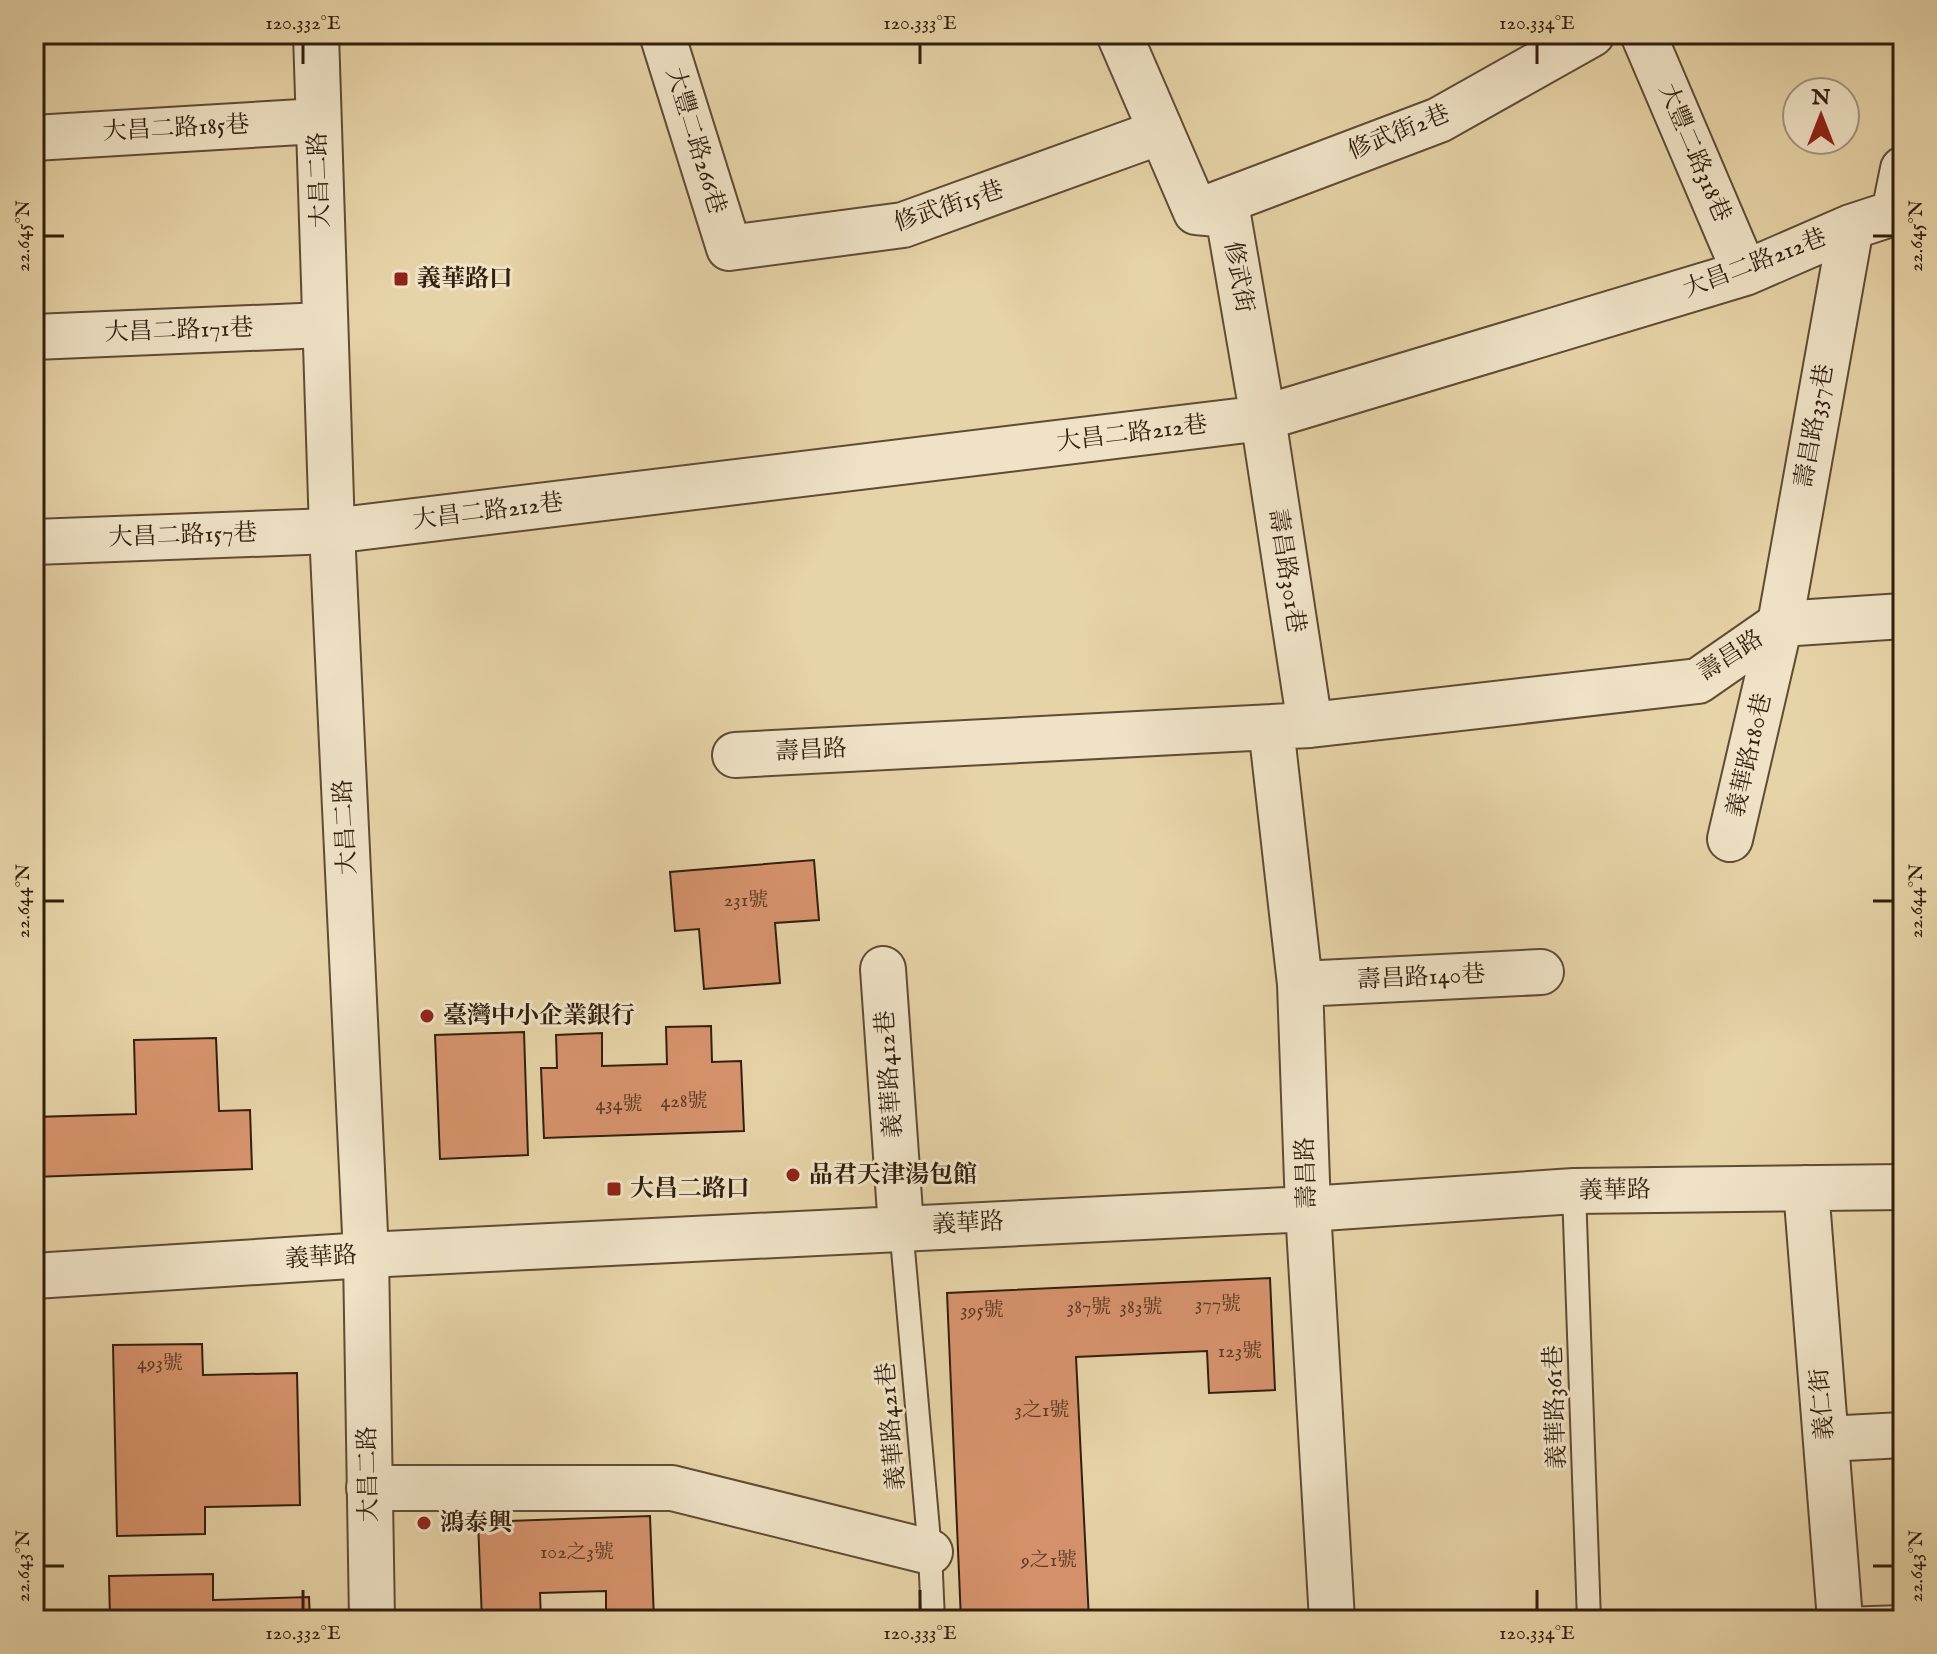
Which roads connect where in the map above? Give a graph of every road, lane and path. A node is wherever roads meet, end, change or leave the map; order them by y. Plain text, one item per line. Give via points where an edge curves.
1 (316, 34) edge
2 (662, 34) edge
3 (1592, 34) edge
4 (1643, 34) edge
5 (1128, 37) edge
6 (318, 121) junction
7 (1160, 132) junction
8 (34, 138) edge
9 (1903, 169) edge
10 (1196, 212) junction
11 (1898, 212) edge
12 (1851, 227) junction
13 (729, 248) joint
14 (1745, 273) junction
15 (324, 325) junction
16 (34, 337) edge
17 (1263, 418) junction
18 (332, 531) junction
19 (34, 542) edge
20 (1903, 616) edge
21 (1780, 624) junction
22 (1290, 726) junction
23 (735, 755) dead end
24 (1730, 839) dead end
25 (883, 969) dead end
26 (1541, 972) dead end
27 (1300, 984) junction
28 (1903, 1187) edge
29 (1806, 1188) junction
30 (1574, 1191) junction
31 (1308, 1209) junction
32 (901, 1227) junction
33 (366, 1255) junction
34 (34, 1276) edge
35 (1903, 1435) edge
36 (1826, 1439) junction
37 (369, 1488) junction
38 (930, 1552) junction
39 (1903, 1617) edge
40 (372, 1620) edge
41 (933, 1620) edge
42 (1332, 1620) edge
43 (1589, 1620) edge
44 (1840, 1620) edge

1 - 6 street, 大昌二路
2 - 13 street, 大豐二路266巷
3 - 10 street, 修武街2巷 via 1439,120
4 - 14 street, 大豐二路318巷
5 - 7 street
6 - 8 street, 大昌二路185巷
6 - 15 street, 大昌二路
7 - 10 street
7 - 13 street, 修武街15巷 via 903,225
9 - 11 street
10 - 17 street, 修武街 via 1228,215
11 - 12 street, 大昌二路212巷
12 - 14 street, 大昌二路212巷
12 - 21 street, 壽昌路337巷
14 - 17 street, 大昌二路212巷
15 - 16 street, 大昌二路171巷
15 - 18 street, 大昌二路
17 - 18 street, 大昌二路212巷
17 - 22 street, 壽昌路301巷
18 - 19 street, 大昌二路157巷
18 - 33 street, 大昌二路
20 - 21 street, 壽昌路
21 - 22 street, 壽昌路 via 1698,681
21 - 24 street, 義華路180巷
22 - 23 street, 壽昌路
22 - 27 street, 壽昌路
25 - 32 street, 義華路412巷
26 - 27 street, 壽昌路140巷
27 - 31 street, 壽昌路
28 - 29 street, 義華路
29 - 30 street, 義華路
29 - 36 street, 義仁街
30 - 31 street, 義華路
30 - 43 lane, 義華路361巷
31 - 32 street, 義華路
31 - 42 street, 壽昌路
32 - 33 street, 義華路
32 - 38 lane, 義華路421巷
33 - 34 street, 義華路
33 - 37 street, 大昌二路
35 - 36 street
36 - 44 street, 義仁街
37 - 38 street via 672,1488
37 - 40 street, 大昌二路
38 - 41 lane, 義華路421巷
39 - 44 lane

